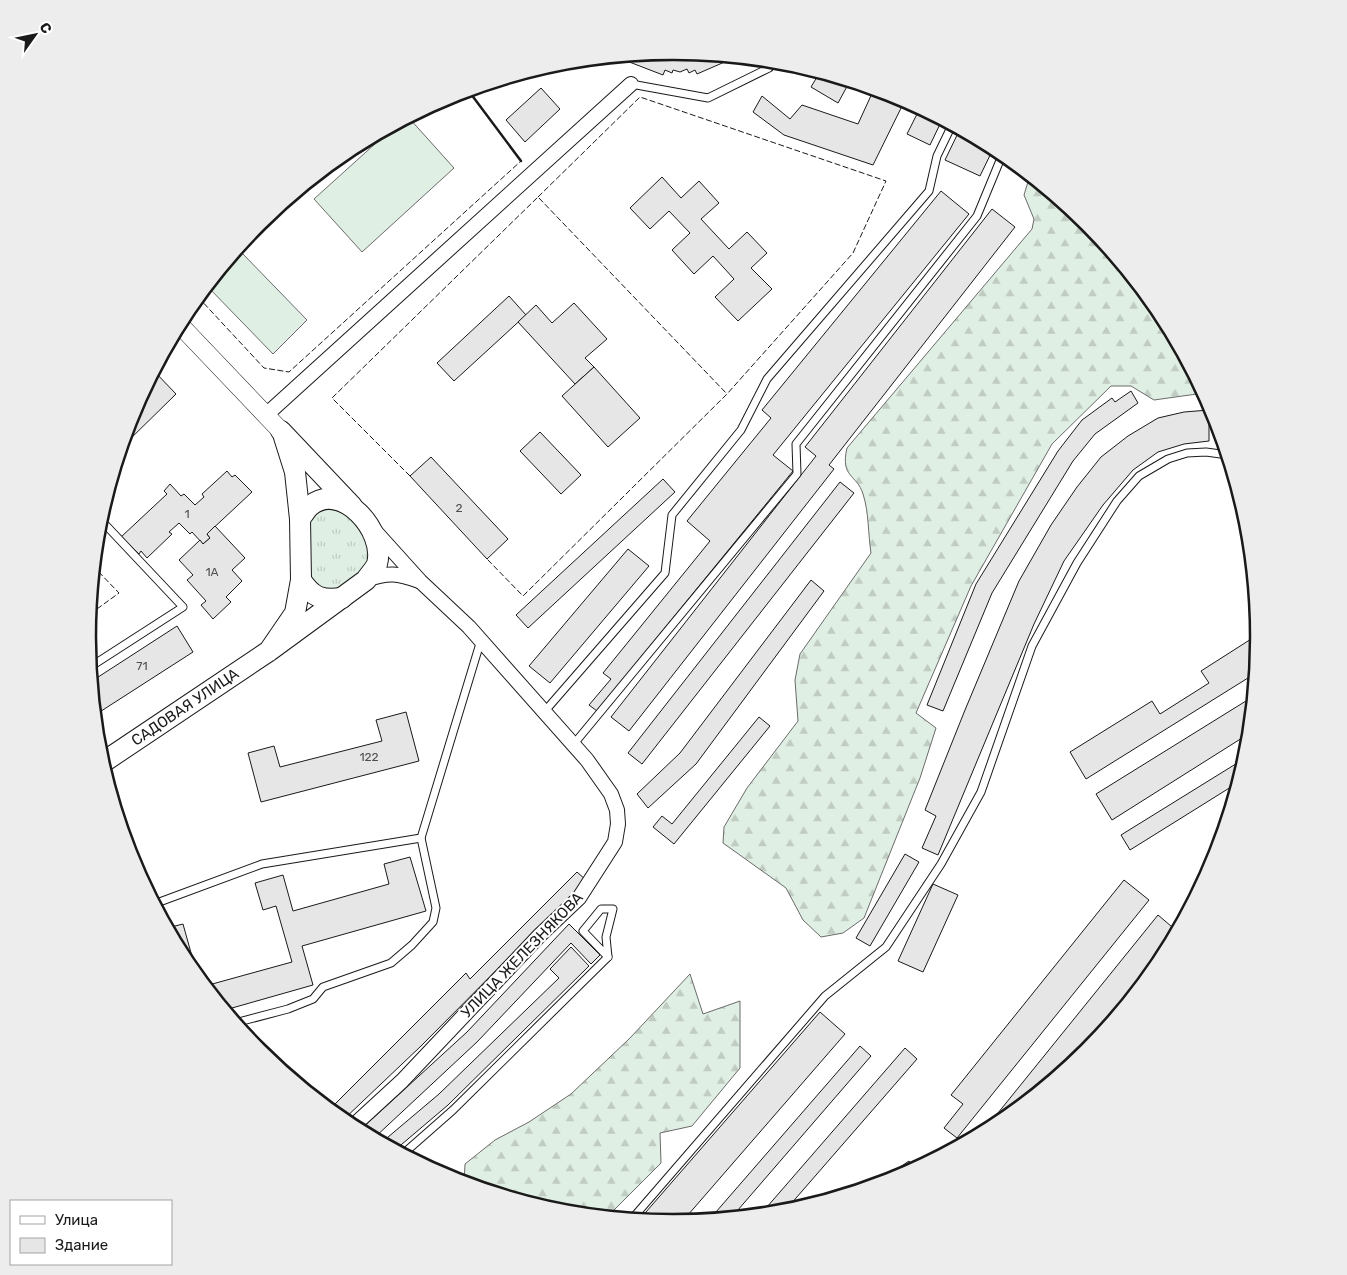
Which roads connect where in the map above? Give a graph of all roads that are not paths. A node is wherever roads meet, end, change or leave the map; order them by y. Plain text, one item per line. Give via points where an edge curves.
1 (768, 68) edge
2 (631, 84) joint
3 (949, 130) edge
4 (1000, 161) edge
5 (185, 330) edge
6 (266, 415) junction
7 (281, 431) junction
8 (1221, 455) edge
9 (354, 508) junction
10 (300, 519) junction
11 (107, 526) edge
12 (371, 527) junction
13 (301, 580) junction
14 (366, 580) junction
15 (420, 581) junction
16 (342, 598) junction
17 (481, 640) junction
18 (269, 651) junction
19 (97, 663) edge
20 (545, 711) junction
21 (573, 745) junction
22 (109, 758) edge
23 (421, 838) junction
24 (160, 902) edge
25 (608, 957) junction
26 (242, 1021) edge
27 (358, 1121) edge
28 (408, 1150) edge
29 (636, 1214) edge

1 - 2 lane via 708,98
2 - 6 street
3 - 20 lane via 937,156 929,191 767,379 740,430 672,515 665,573
4 - 21 lane via 977,216 796,444 797,474
5 - 6 street
6 - 7 street
7 - 9 main road
7 - 10 main road via 295,472
8 - 29 lane via 1206,452 1168,459 1138,476 1117,501 1077,563 1032,646 981,792 941,864 886,947 825,996
9 - 10 main road via 338,501 323,500 310,506
9 - 12 main road
10 - 13 main road
11 - 19 lane via 183,607
12 - 14 main road via 378,547 377,564
12 - 15 street, УЛИЦА ЖЕЛЕЗНЯКОВА
13 - 16 main road via 315,597 327,600
13 - 18 main road via 295,613
14 - 15 street, УЛИЦА ЖЕЛЕЗНЯКОВА via 385,573
14 - 16 main road
15 - 17 street, УЛИЦА ЖЕЛЕЗНЯКОВА
16 - 18 main road, САДОВАЯ УЛИЦА
17 - 20 street, УЛИЦА ЖЕЛЕЗНЯКОВА
17 - 23 lane
18 - 22 main road, САДОВАЯ УЛИЦА
20 - 21 street, УЛИЦА ЖЕЛЕЗНЯКОВА
21 - 27 street, УЛИЦА ЖЕЛЕЗНЯКОВА via 611,794 618,824 614,842 579,898 402,1081
23 - 24 lane via 262,864
23 - 26 lane via 436,908 434,922 412,945 391,962 324,987 313,999
25 - 25 lane via 583,931 602,909 613,909 606,937
25 - 28 lane via 453,1110

